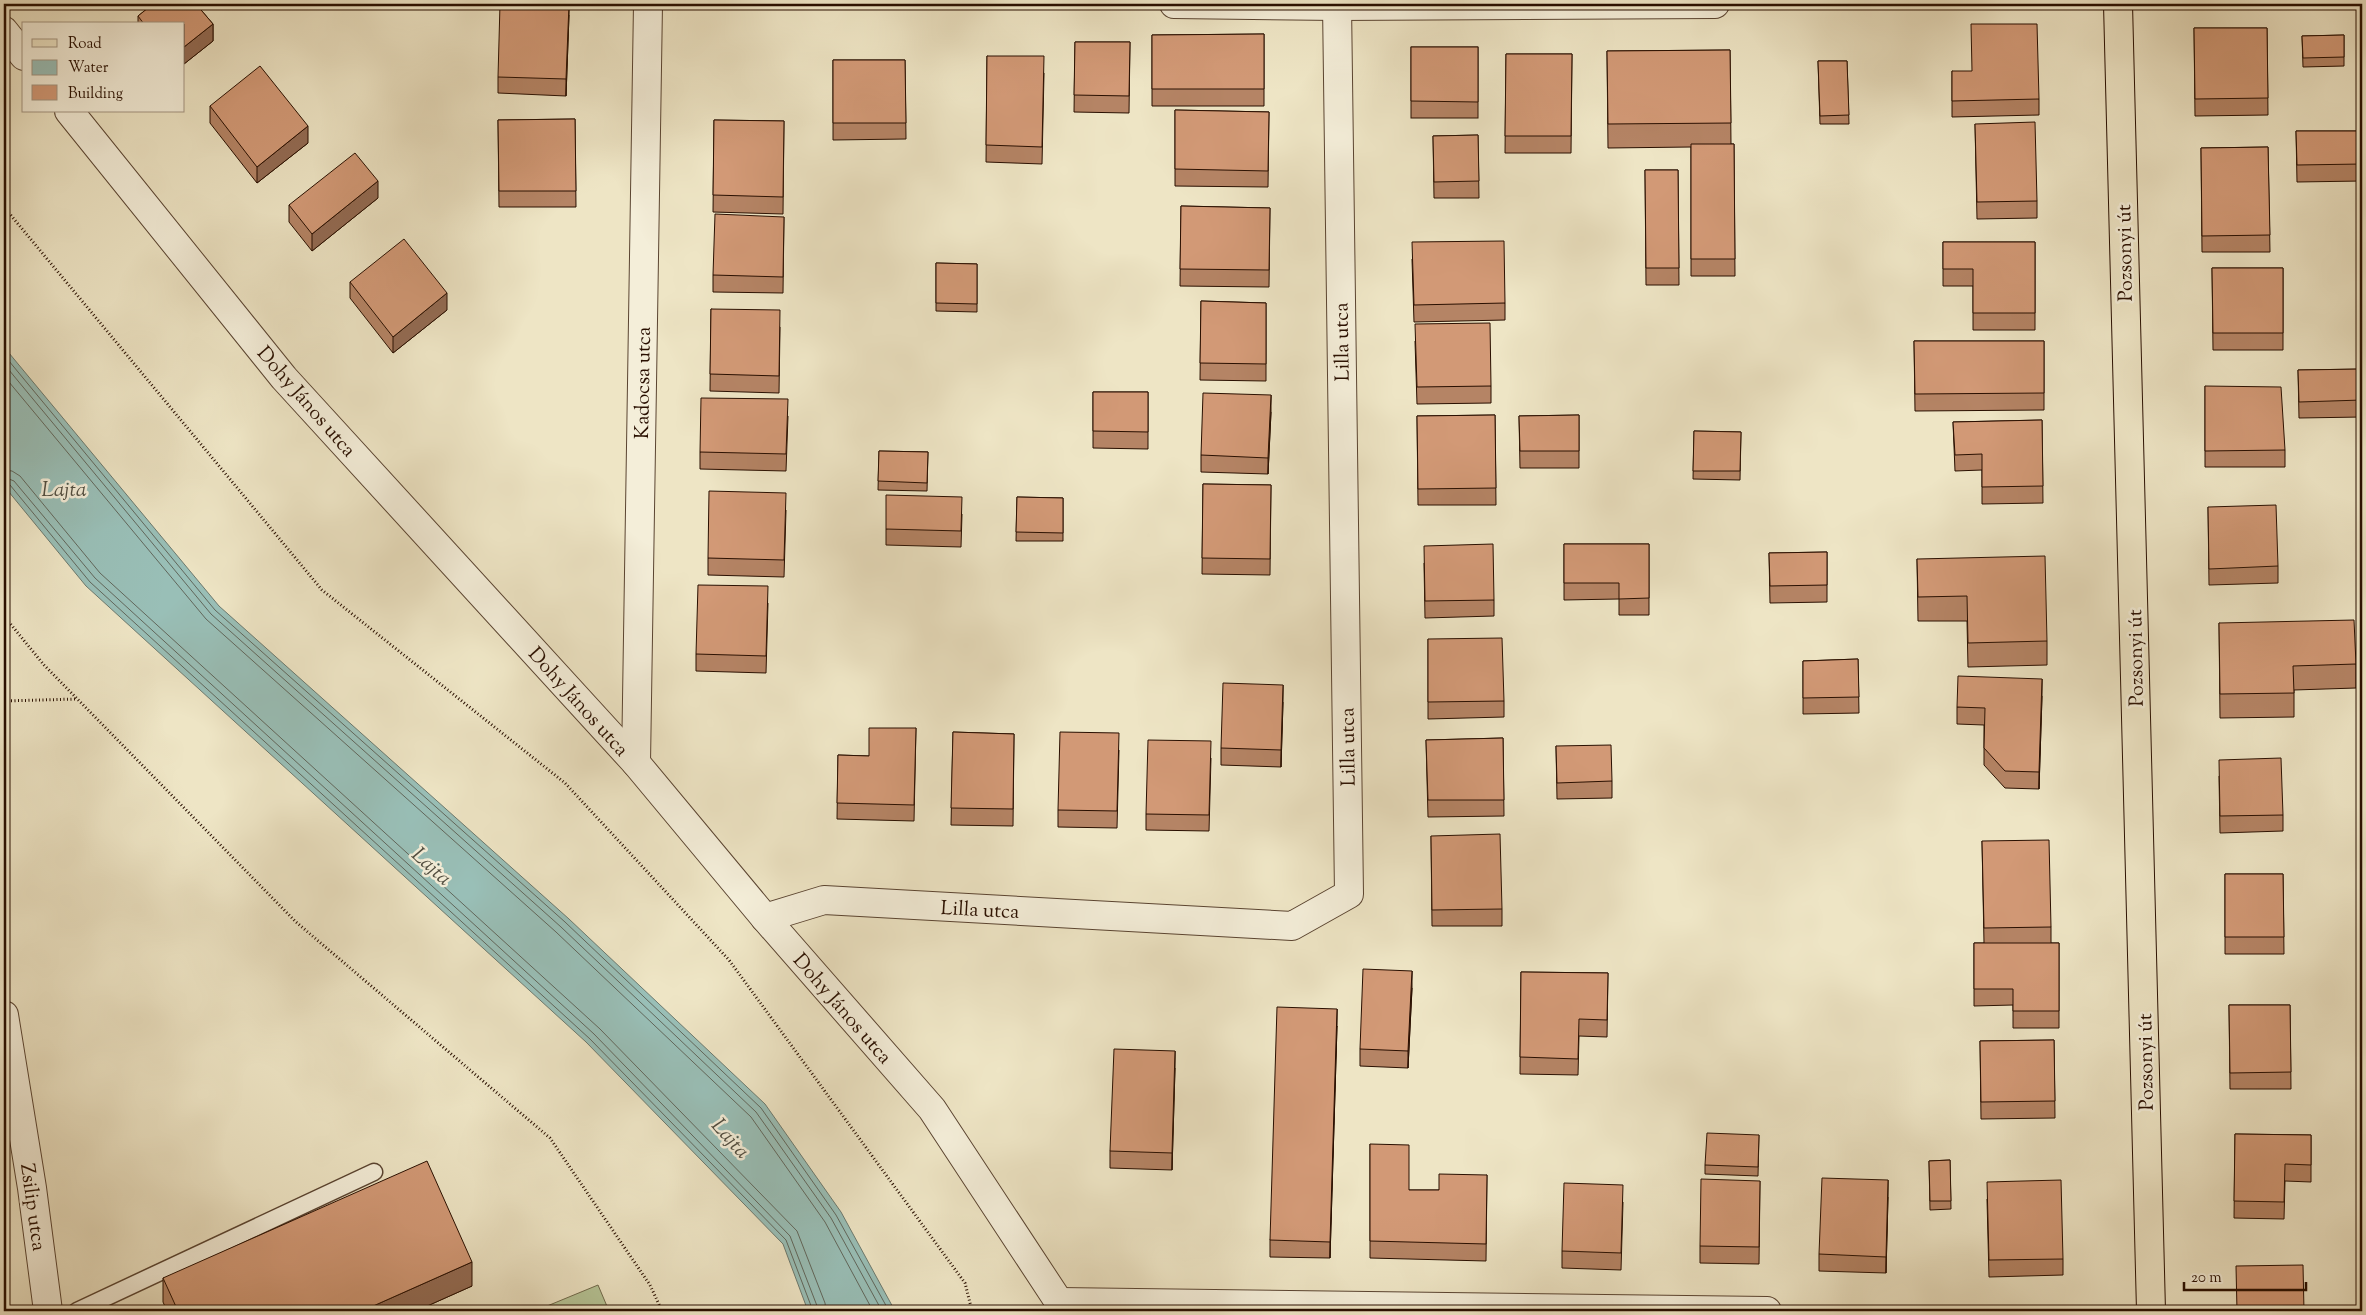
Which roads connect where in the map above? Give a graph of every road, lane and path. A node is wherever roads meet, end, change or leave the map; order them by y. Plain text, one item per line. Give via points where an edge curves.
1 (648, 4) edge
2 (1174, 4) edge
3 (1715, 4) edge
4 (2118, 4) edge
5 (1337, 5) edge
6 (4, 31) edge
7 (22, 54) edge
8 (70, 112) edge
9 (4, 207) edge
10 (4, 616) edge
11 (10, 623) junction
12 (4, 640) edge
13 (77, 699) junction
14 (4, 700) edge
15 (636, 763) junction
16 (765, 918) junction
17 (4, 1015) edge
18 (374, 1172) dead end
19 (1060, 1307) edge
20 (48, 1311) edge
21 (77, 1311) edge
22 (662, 1311) edge
23 (972, 1311) edge
24 (1767, 1311) edge
25 (2151, 1311) edge

1 - 15 street, Kadocsa utca
2 - 5 street
3 - 5 street
4 - 25 main road, Pozsonyi út
5 - 16 street, Lilla utca via 1349,894 1292,926 824,900
6 - 7 street
8 - 15 street, Dohy János utca via 284,378
9 - 23 path via 322,590 565,783 729,960 965,1283
10 - 11 path
11 - 12 path
11 - 13 path
13 - 14 path
13 - 22 path via 296,922 550,1138 650,1285
15 - 16 street, Dohy János utca
16 - 19 street, Dohy János utca via 932,1109
17 - 20 street, Zsilip utca
18 - 21 lane
19 - 24 street

